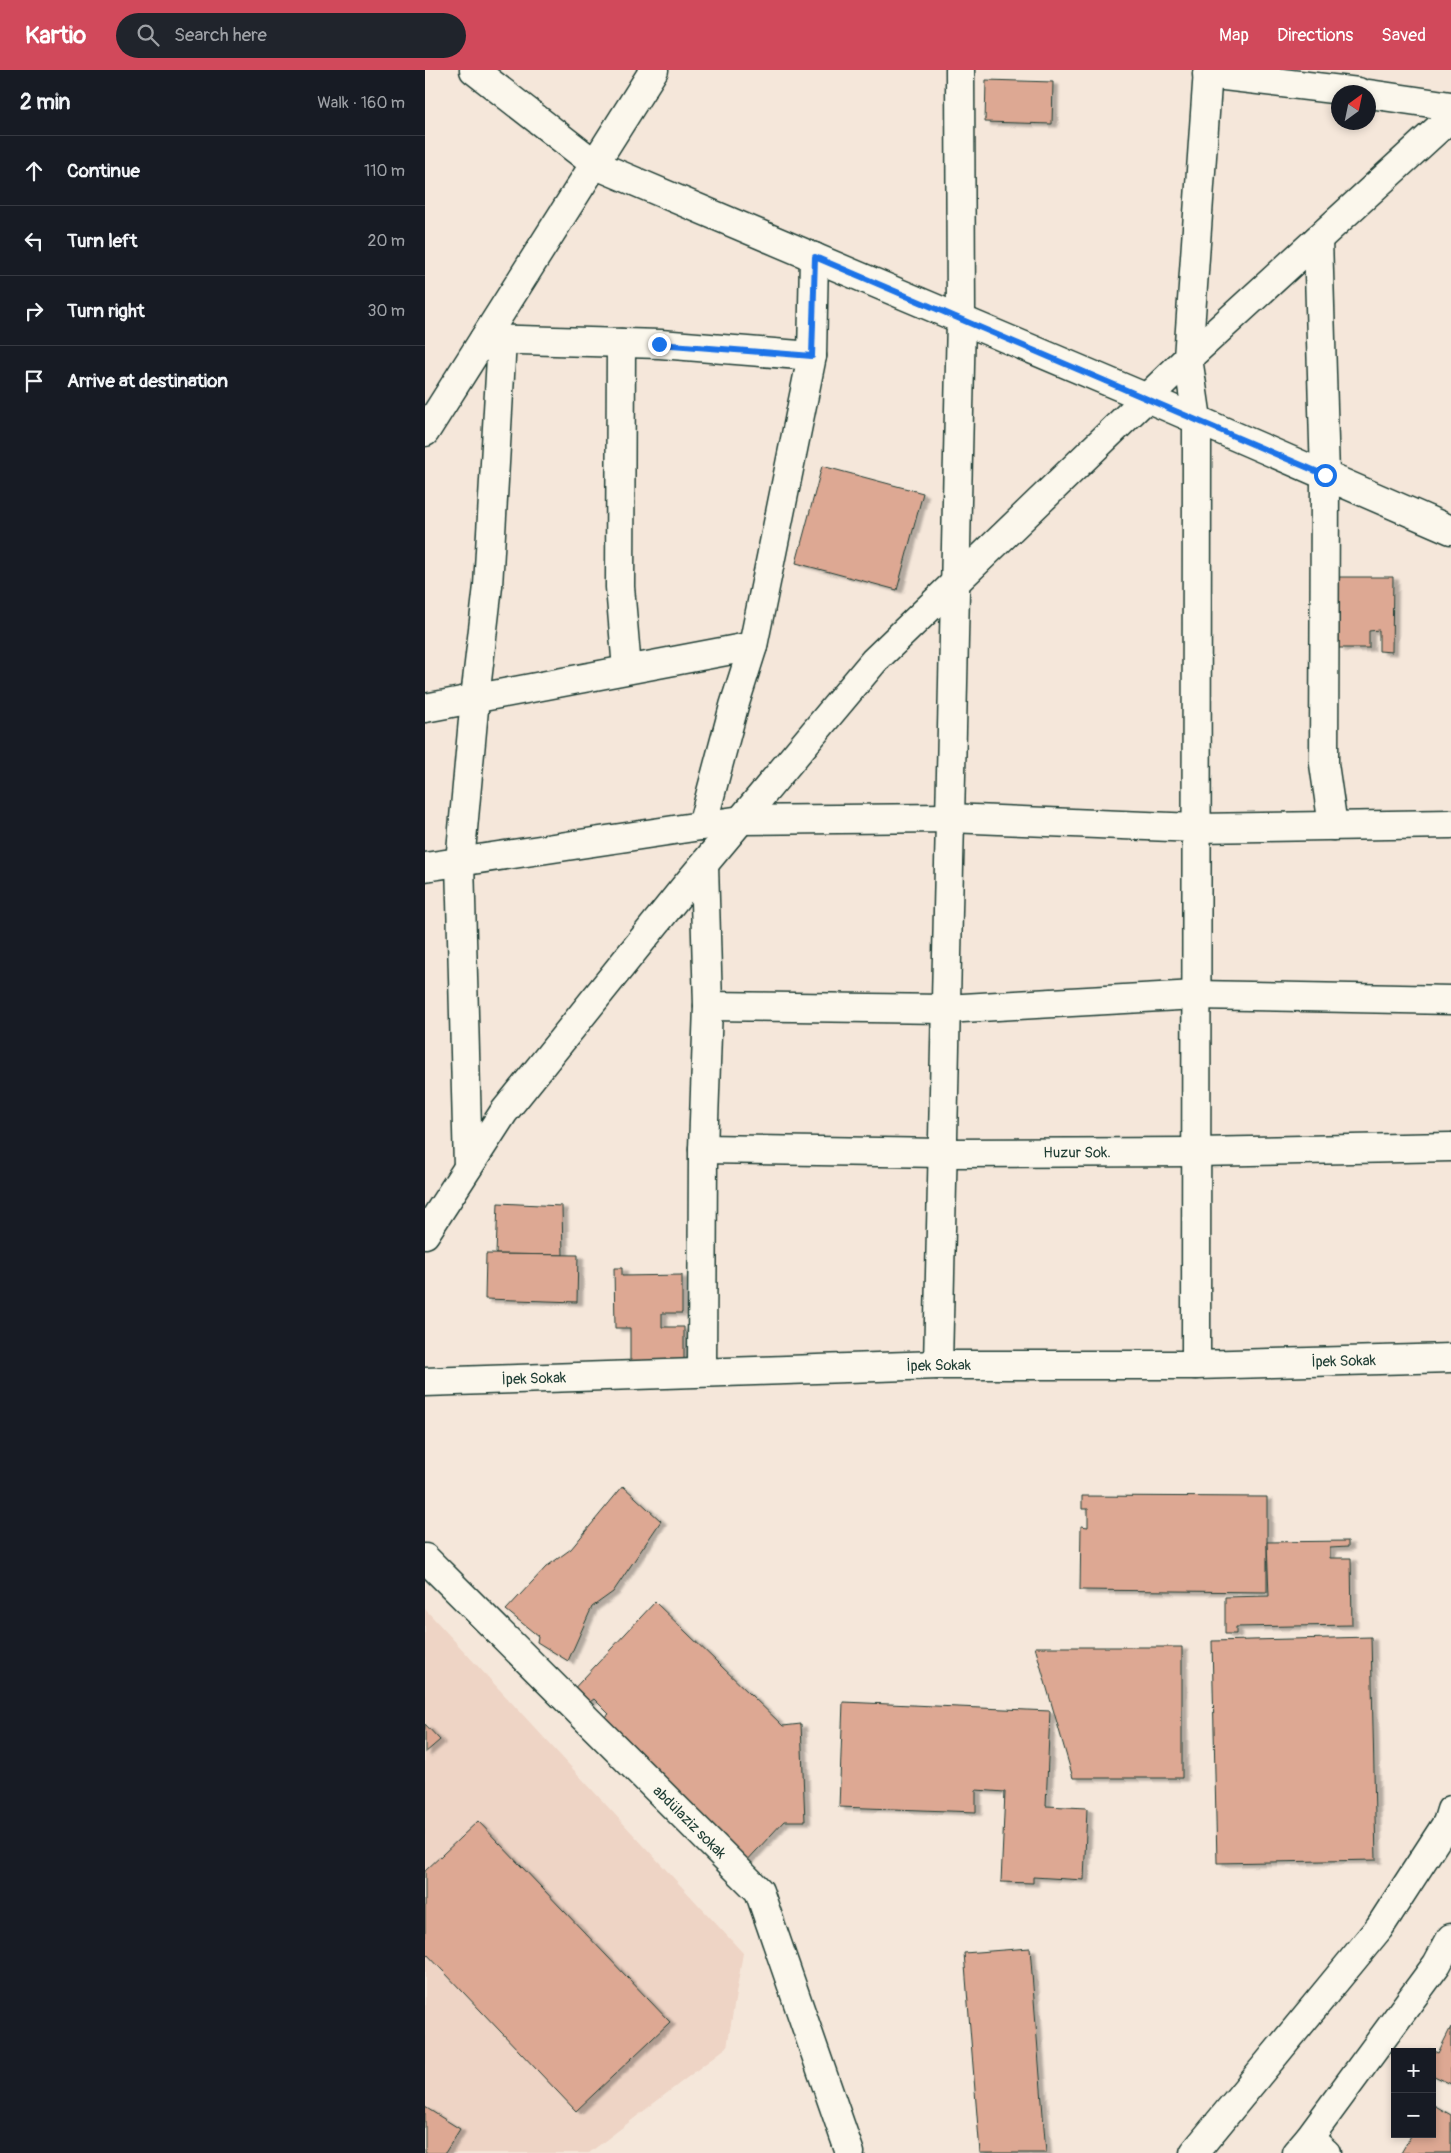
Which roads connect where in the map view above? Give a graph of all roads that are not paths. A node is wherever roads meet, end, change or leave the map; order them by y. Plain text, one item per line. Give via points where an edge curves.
1 (474, 70) edge
2 (654, 70) edge
3 (959, 70) edge
4 (1208, 72) edge
5 (1331, 88) edge
6 (1376, 95) edge
7 (1451, 106) edge
8 (1451, 118) edge
9 (596, 165) junction
10 (1318, 239) junction
11 (815, 257) junction
12 (961, 319) junction
13 (493, 339) junction
14 (621, 343) junction
15 (812, 356) junction
16 (1188, 358) junction
17 (1147, 398) junction
18 (1197, 419) junction
19 (425, 432) edge
20 (1325, 475) junction
21 (1451, 530) edge
22 (954, 584) junction
23 (753, 646) junction
24 (627, 669) junction
25 (475, 698) junction
26 (425, 708) edge
27 (949, 818) junction
28 (741, 820) junction
29 (1451, 824) edge
30 (702, 826) junction
31 (1333, 826) junction
32 (1197, 828) junction
33 (460, 862) junction
34 (704, 865) junction
35 (425, 867) edge
36 (1196, 995) junction
37 (1451, 1000) edge
38 (708, 1006) junction
39 (945, 1009) junction
40 (1451, 1146) edge
41 (703, 1149) junction
42 (1196, 1152) junction
43 (942, 1153) junction
44 (468, 1167) junction
45 (425, 1234) edge
46 (1451, 1358) edge
47 (938, 1365) junction
48 (1196, 1365) junction
49 (702, 1372) junction
50 (425, 1382) edge
51 (425, 1558) edge
52 (1451, 1810) edge
53 (1451, 1938) edge
54 (1310, 2148) edge
55 (850, 2153) edge
56 (1195, 2153) edge

1 - 9 street
2 - 9 street
3 - 12 street
4 - 5 street
4 - 16 street
6 - 7 street
8 - 10 street
9 - 11 street
9 - 13 street
10 - 16 street
10 - 20 street
11 - 12 street
11 - 15 street
12 - 17 street
12 - 22 street
13 - 14 street
13 - 19 street
13 - 25 street via 488,586
14 - 15 street
14 - 24 street via 620,587
15 - 23 street
16 - 17 street
16 - 18 street
17 - 18 street
17 - 22 street
18 - 20 street
18 - 32 street
20 - 21 street
20 - 31 street via 1324,764
22 - 27 street
22 - 28 street via 874,661
23 - 24 street
23 - 30 street
24 - 25 street
25 - 26 street
25 - 33 street
27 - 28 street
27 - 32 street
27 - 39 street
28 - 30 street
28 - 34 street
29 - 31 street
30 - 33 street
31 - 32 street
32 - 36 street
33 - 35 street
33 - 44 street
34 - 38 street
34 - 44 street via 504,1112
36 - 37 street
36 - 39 street
36 - 42 street
38 - 39 street
38 - 41 street
39 - 43 street
40 - 42 street, Huzur Sok.
41 - 43 street, Huzur Sok.
41 - 49 street
42 - 43 street, Huzur Sok.
42 - 48 street
43 - 47 street
44 - 45 street
46 - 48 street, İpek Sokak
47 - 48 street, İpek Sokak
47 - 49 street, İpek Sokak
49 - 50 street, İpek Sokak
51 - 55 street, abdülaziz sokak via 759,1891
52 - 56 street via 1447,1823 1379,1928
53 - 54 street via 1437,1964

